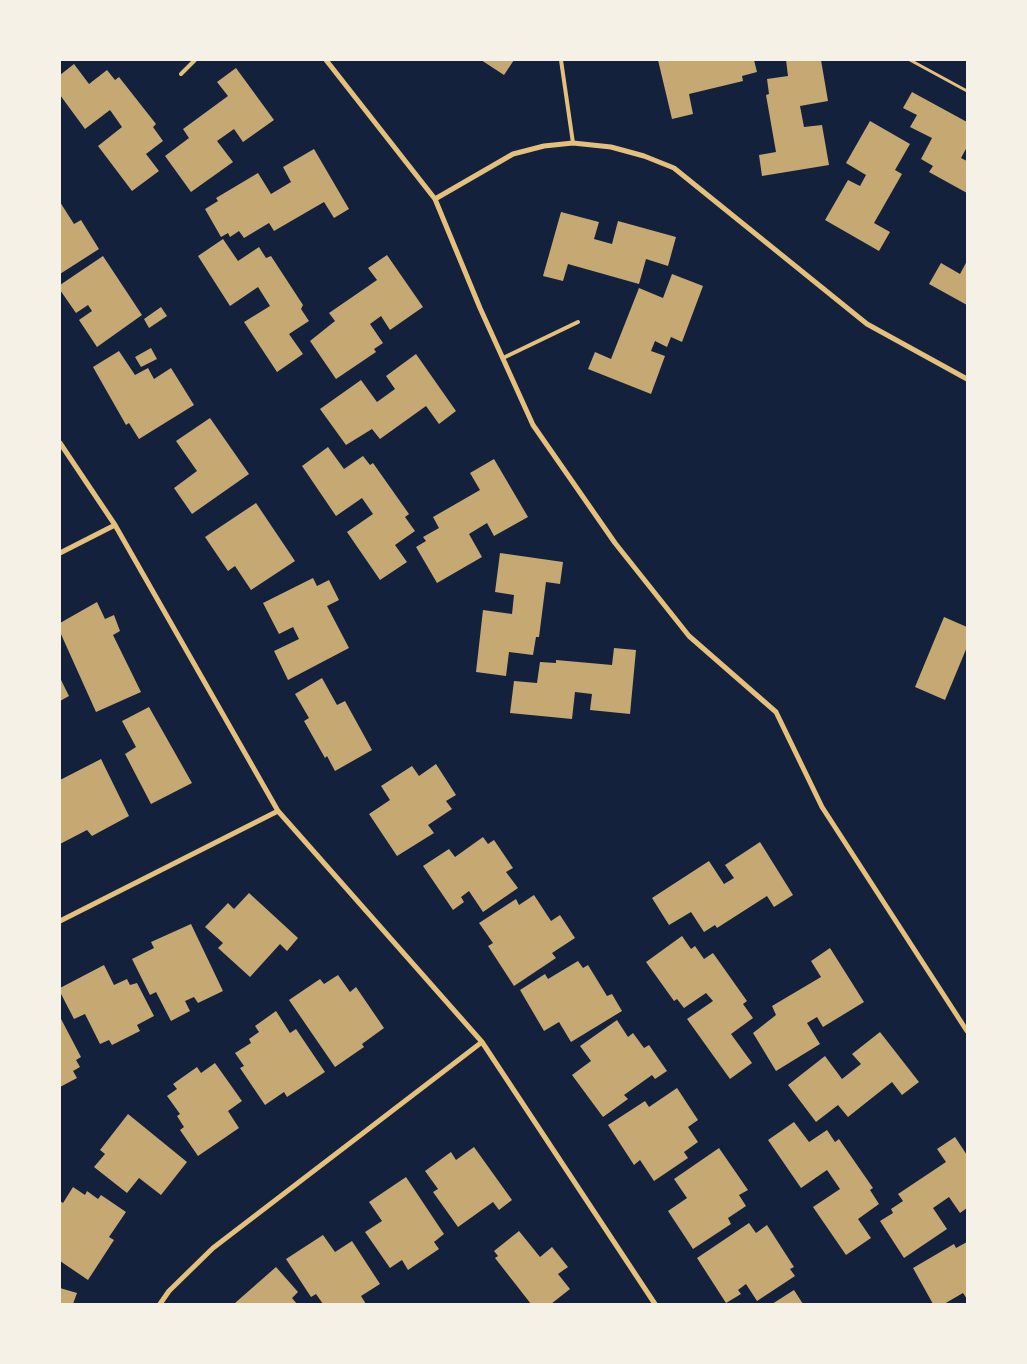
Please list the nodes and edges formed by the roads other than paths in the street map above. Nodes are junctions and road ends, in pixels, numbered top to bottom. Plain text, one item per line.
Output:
1 (195, 60) edge
2 (326, 60) edge
3 (561, 60) edge
4 (181, 74) dead end
5 (573, 143) junction
6 (435, 199) junction
7 (578, 322) dead end
8 (503, 358) junction
9 (967, 379) edge
10 (60, 443) edge
11 (115, 525) junction
12 (60, 553) edge
13 (278, 811) junction
14 (60, 921) edge
15 (967, 1031) edge
16 (482, 1042) junction
17 (160, 1304) edge
18 (655, 1304) edge

1 - 4 lane
2 - 6 street
3 - 5 lane
5 - 6 street
5 - 9 street
6 - 8 street
7 - 8 lane
8 - 15 street
10 - 11 street
11 - 12 street
11 - 13 street
13 - 14 street
13 - 16 street
16 - 17 street
16 - 18 street

